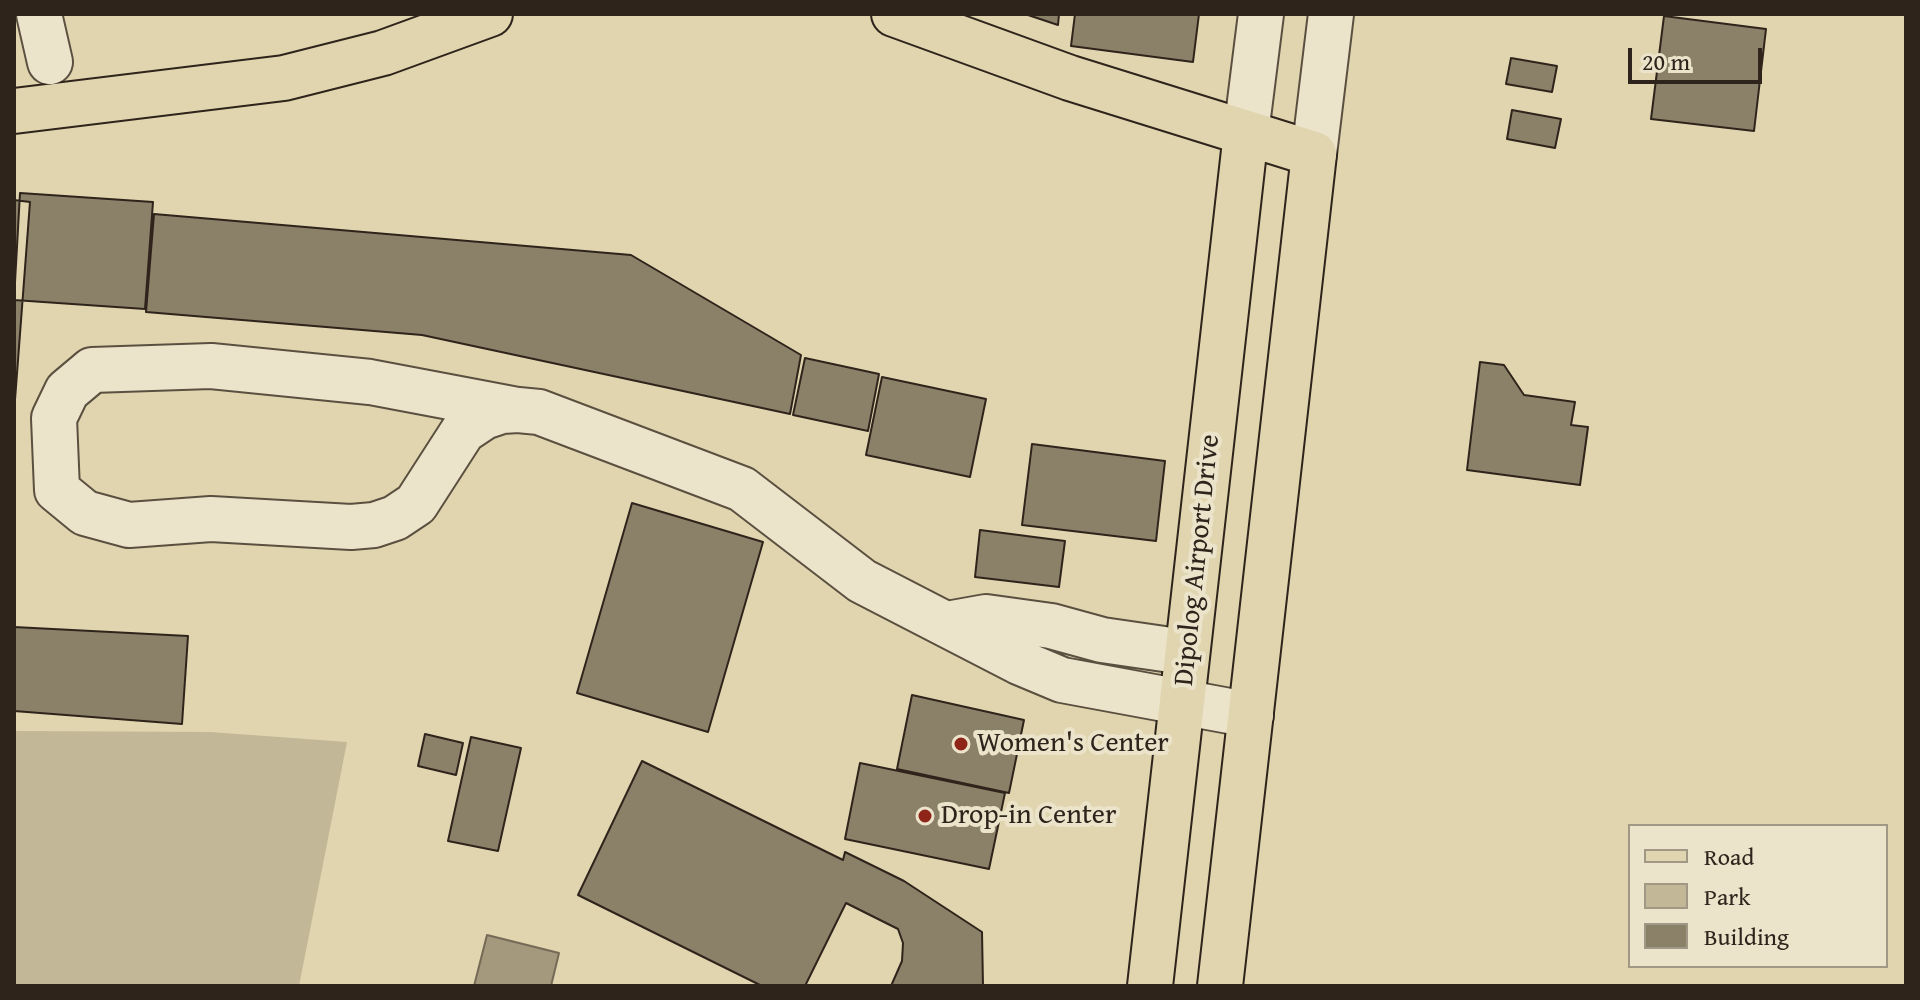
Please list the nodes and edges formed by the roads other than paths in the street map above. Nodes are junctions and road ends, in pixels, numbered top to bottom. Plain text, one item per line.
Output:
1 (39, 14) edge
2 (894, 14) edge
3 (1261, 14) edge
4 (1331, 14) edge
5 (484, 15) edge
6 (50, 62) dead end
7 (14, 111) edge
8 (1246, 133) junction
9 (1314, 154) junction
10 (518, 410) junction
11 (945, 624) junction
12 (1164, 649) dead end
13 (1170, 698) junction
14 (1251, 715) junction
15 (1150, 986) edge
16 (1220, 986) edge

1 - 6 street
2 - 8 main road
3 - 8 street
4 - 9 street
5 - 7 main road
8 - 9 main road
8 - 13 main road, Dipolog Airport Drive
9 - 14 main road
10 - 10 street
10 - 11 street
11 - 12 street
11 - 13 street
13 - 14 street
13 - 15 main road, Dipolog Airport Drive
14 - 16 main road

